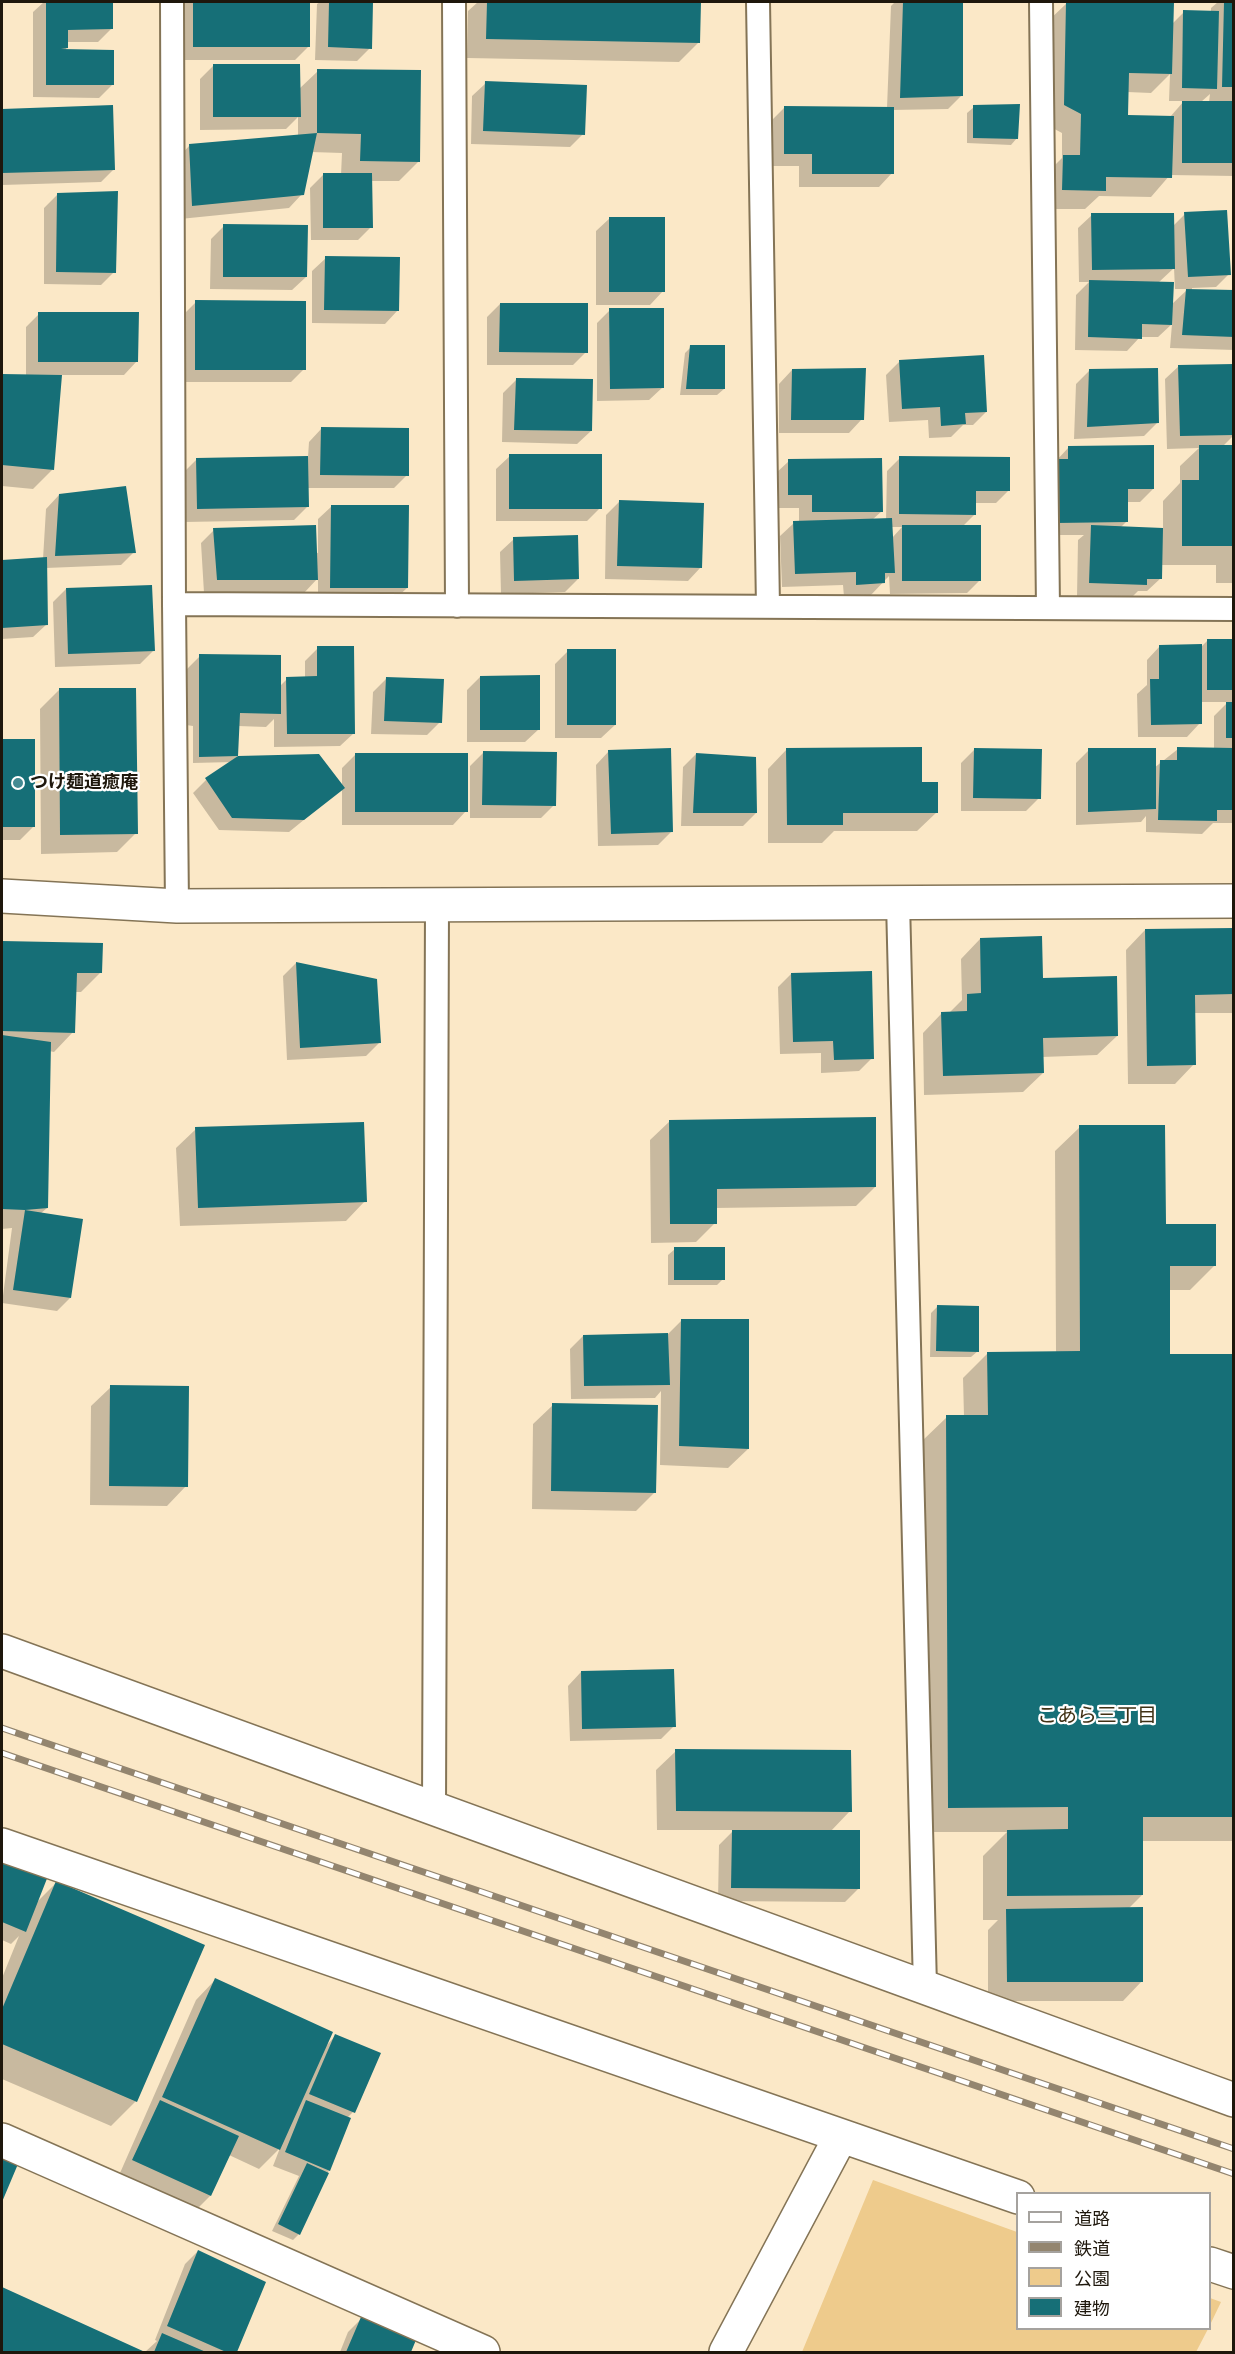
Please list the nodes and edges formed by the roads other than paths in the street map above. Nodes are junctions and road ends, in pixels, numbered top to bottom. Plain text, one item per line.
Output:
1 (172, 2) edge
2 (454, 2) edge
3 (758, 2) edge
4 (1041, 2) edge
5 (174, 604) junction
6 (457, 606) junction
7 (768, 607) junction
8 (1048, 608) junction
9 (1233, 609) edge
10 (2, 896) edge
11 (1233, 901) edge
12 (898, 902) junction
13 (437, 904) junction
14 (177, 906) junction
15 (2, 1651) edge
16 (434, 1809) junction
17 (2, 1845) edge
18 (925, 1988) junction
19 (1233, 2100) edge
20 (841, 2136) junction
21 (2, 2139) edge
22 (1016, 2197) edge
23 (1211, 2265) edge
24 (1233, 2272) edge
25 (483, 2352) edge
26 (726, 2352) edge

1 - 5 lane
2 - 6 lane
3 - 7 lane
4 - 8 lane
5 - 6 lane
5 - 14 lane
6 - 7 lane
7 - 8 lane
8 - 9 lane
10 - 14 street
11 - 12 street
12 - 13 street
12 - 18 lane
13 - 14 street
13 - 16 lane
15 - 16 street
16 - 18 street
17 - 20 street
18 - 19 street
20 - 22 street
20 - 26 street
21 - 25 street
23 - 24 street

